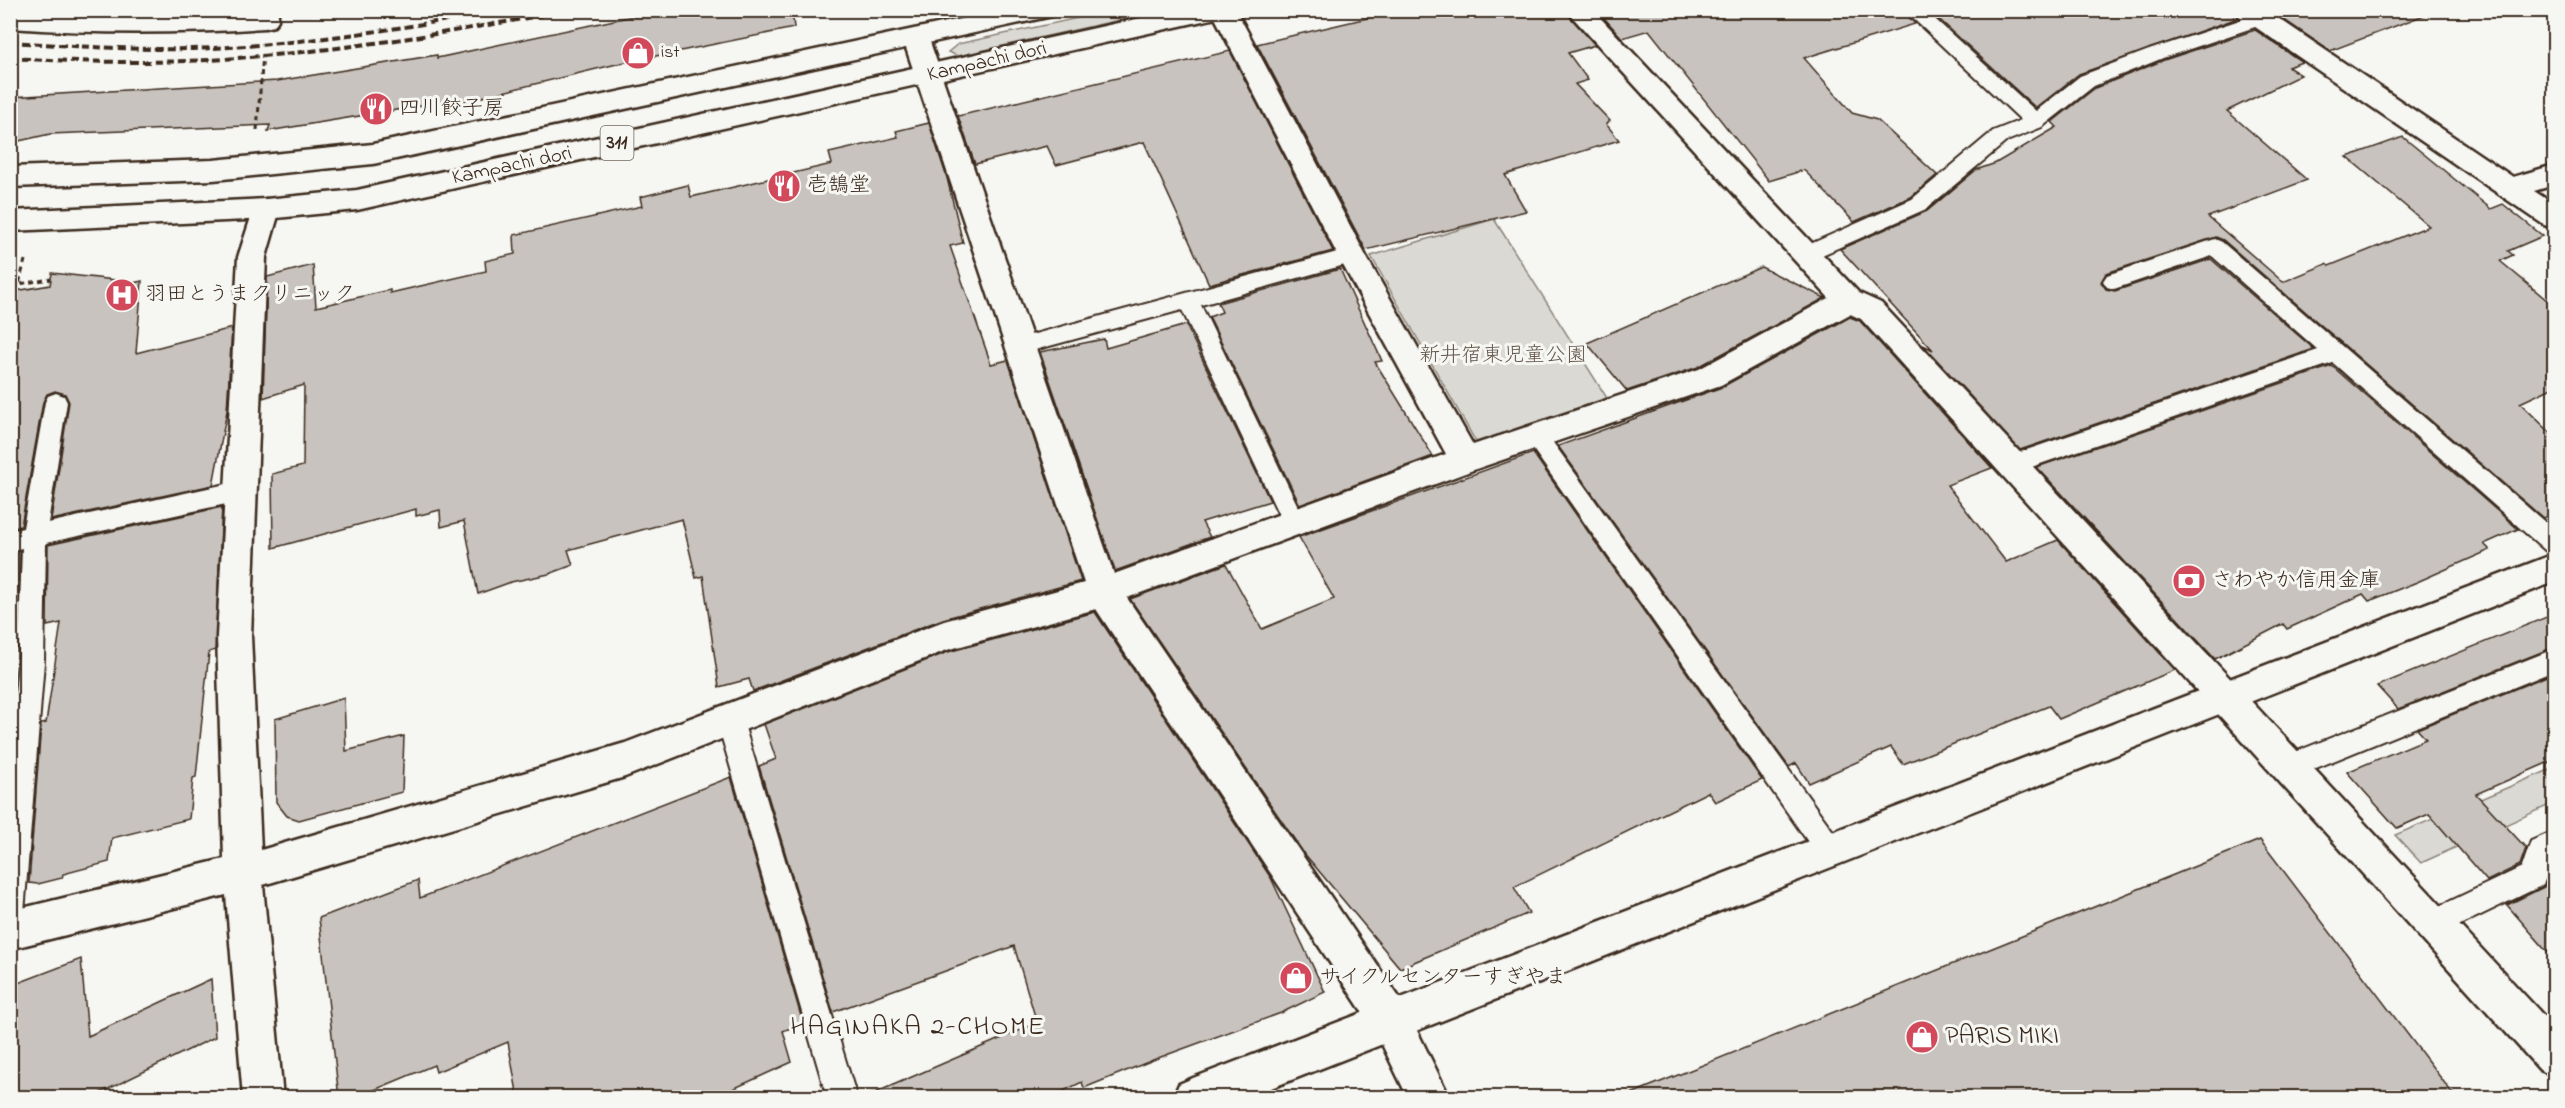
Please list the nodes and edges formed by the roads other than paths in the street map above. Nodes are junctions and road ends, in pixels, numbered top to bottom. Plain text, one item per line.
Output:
1 (1043, 10) edge
2 (1216, 10) edge
3 (1223, 10) edge
4 (1578, 10) edge
5 (1913, 10) edge
6 (265, 15) edge
7 (2255, 15) edge
8 (10, 20) edge
9 (916, 39) junction
10 (929, 75) junction
11 (2035, 123) junction
12 (2554, 175) edge
13 (10, 177) edge
14 (2509, 188) junction
15 (266, 209) junction
16 (2554, 218) edge
17 (10, 222) edge
18 (1806, 254) junction
19 (1352, 256) junction
20 (2114, 281) dead end
21 (1188, 300) junction
22 (1849, 301) junction
23 (1020, 346) junction
24 (2336, 353) junction
25 (56, 402) dead end
26 (1536, 436) junction
27 (1465, 459) junction
28 (2011, 465) junction
29 (240, 490) junction
30 (1294, 523) junction
31 (22, 538) edge
32 (2554, 544) edge
33 (2554, 568) edge
34 (1104, 592) junction
35 (2554, 660) edge
36 (21, 664) edge
37 (2224, 696) junction
38 (730, 722) junction
39 (2289, 768) junction
40 (2554, 844) edge
41 (1830, 850) junction
42 (243, 873) junction
43 (10, 913) edge
44 (2433, 924) junction
45 (10, 930) edge
46 (1391, 1020) junction
47 (2554, 1056) edge
48 (263, 1098) edge
49 (842, 1098) edge
50 (1193, 1098) edge
51 (1430, 1098) edge

1 - 9 street, Kampachi dori / 311
2 - 10 street, Kampachi dori / 311
3 - 19 street
4 - 18 street
5 - 11 lane
6 - 8 street
7 - 11 lane
7 - 14 street
9 - 10 street
9 - 13 street, Kampachi dori / 311
10 - 15 street, Kampachi dori / 311
10 - 23 street
11 - 18 lane
12 - 14 street
14 - 16 street
15 - 17 street, Kampachi dori / 311
15 - 29 street
18 - 22 street
19 - 21 lane
19 - 27 street
20 - 24 lane
21 - 23 lane
21 - 30 lane
22 - 26 street
22 - 28 street
23 - 34 street
24 - 28 lane
24 - 32 lane
25 - 31 lane
26 - 27 street
26 - 41 lane
27 - 30 street
28 - 37 street
29 - 31 lane
29 - 42 street
30 - 34 street
31 - 36 lane
33 - 37 street
34 - 38 street
34 - 46 street
35 - 39 lane
36 - 43 lane
37 - 39 street
37 - 41 street
38 - 42 street
38 - 49 lane
39 - 44 street
40 - 44 lane
41 - 46 street
42 - 45 street
42 - 48 street
44 - 47 street
46 - 50 street
46 - 51 street

